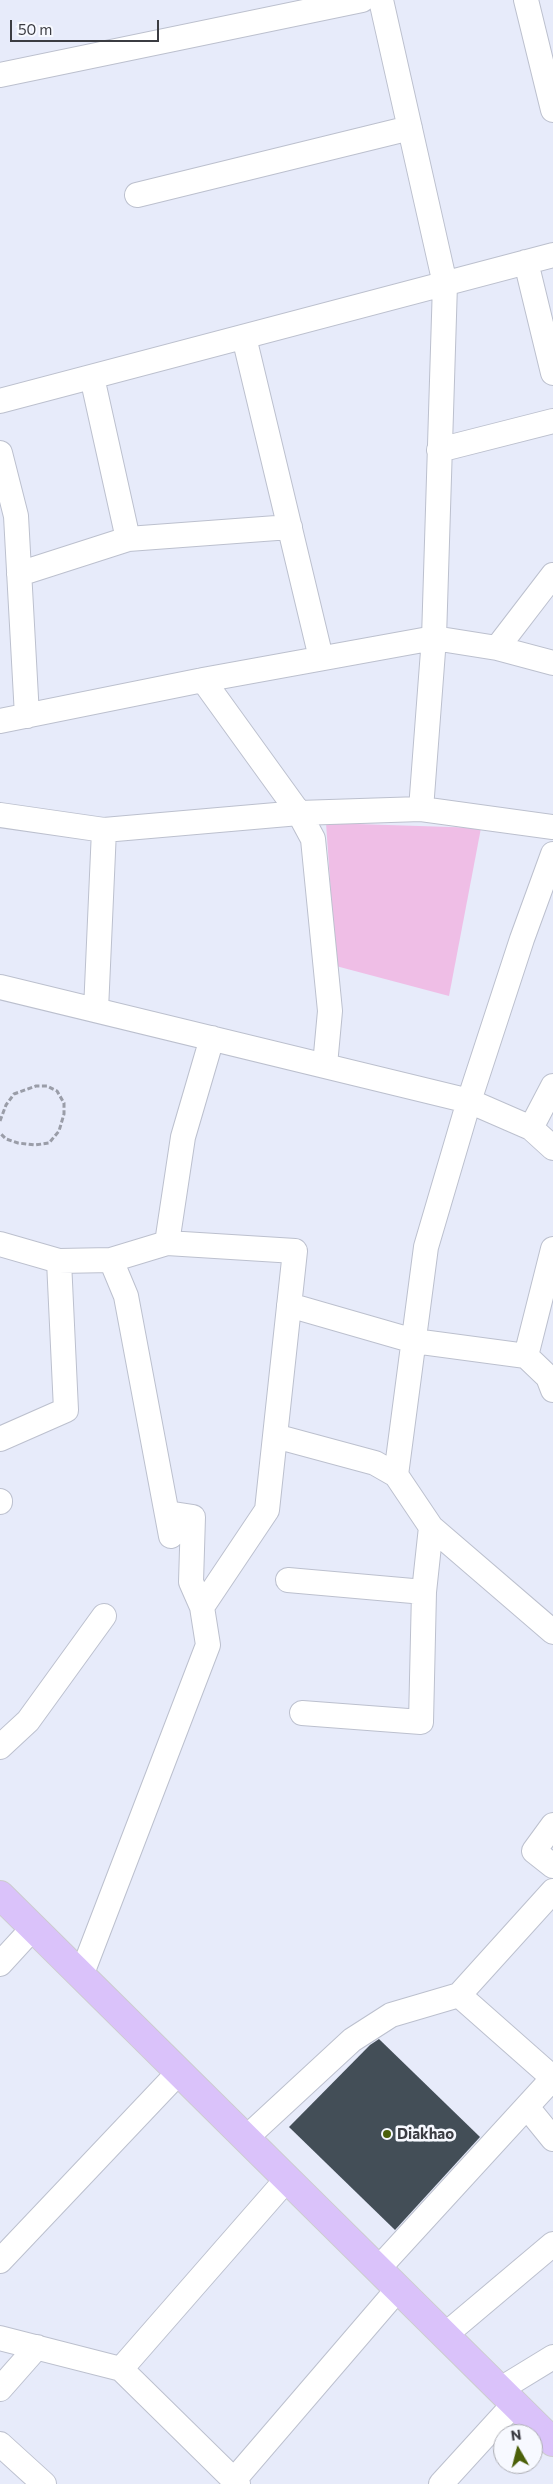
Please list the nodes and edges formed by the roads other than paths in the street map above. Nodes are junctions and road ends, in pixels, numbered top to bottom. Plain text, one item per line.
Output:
1 (362, 0) edge
2 (381, 0) edge
3 (526, 0) edge
4 (0, 75) edge
5 (553, 110) edge
6 (410, 128) junction
7 (137, 196) dead end
8 (553, 255) edge
9 (526, 262) junction
10 (445, 284) junction
11 (244, 337) junction
12 (553, 372) edge
13 (92, 377) junction
14 (0, 401) edge
15 (553, 421) edge
16 (440, 450) junction
17 (0, 452) edge
18 (8, 516) edge
19 (290, 527) junction
20 (128, 539) junction
21 (19, 574) junction
22 (553, 575) edge
23 (434, 638) junction
24 (497, 648) junction
25 (321, 658) junction
26 (553, 663) edge
27 (203, 680) junction
28 (27, 716) junction
29 (0, 721) edge
30 (421, 808) junction
31 (299, 813) junction
32 (0, 815) edge
33 (553, 827) edge
34 (104, 830) junction
35 (553, 854) edge
36 (0, 987) edge
37 (96, 1010) junction
38 (212, 1038) junction
39 (325, 1065) junction
40 (553, 1086) edge
41 (469, 1101) junction
42 (531, 1128) junction
43 (553, 1148) edge
44 (167, 1243) junction
45 (0, 1244) edge
46 (553, 1249) edge
47 (111, 1260) junction
48 (59, 1261) junction
49 (289, 1305) junction
50 (414, 1341) junction
51 (526, 1356) junction
52 (553, 1390) edge
53 (275, 1436) junction
54 (0, 1439) edge
55 (396, 1475) junction
56 (431, 1527) junction
57 (288, 1580) dead end
58 (424, 1592) junction
59 (202, 1607) junction
60 (104, 1616) dead end
61 (553, 1632) edge
62 (302, 1713) dead end
63 (0, 1747) edge
64 (553, 1825) edge
65 (553, 1866) edge
66 (553, 1891) edge
67 (0, 1895) edge
68 (33, 1928) junction
69 (0, 1964) edge
70 (81, 1976) junction
71 (459, 1995) junction
72 (179, 2072) junction
73 (553, 2078) edge
74 (526, 2107) junction
75 (246, 2138) junction
76 (553, 2139) edge
77 (287, 2179) junction
78 (553, 2244) edge
79 (0, 2261) edge
80 (378, 2269) junction
81 (398, 2289) junction
82 (445, 2335) junction
83 (0, 2338) edge
84 (37, 2347) junction
85 (553, 2356) edge
86 (120, 2369) junction
87 (0, 2390) edge
88 (507, 2397) junction
89 (553, 2442) edge
90 (0, 2444) edge
91 (236, 2482) edge
92 (44, 2484) edge
93 (442, 2484) edge

1 - 4 street
2 - 6 street
3 - 5 street
6 - 7 street
6 - 10 street
8 - 9 street
9 - 10 street
9 - 12 street
10 - 11 street
10 - 16 street
11 - 13 street
11 - 19 street
13 - 14 street
13 - 20 street
15 - 16 street
16 - 23 street
17 - 18 street
18 - 21 street
19 - 20 street
19 - 25 street
20 - 21 street
21 - 28 street
22 - 24 street
23 - 24 street
23 - 25 street
23 - 30 street
24 - 26 street
25 - 27 street
27 - 28 street
27 - 31 street
28 - 29 street
30 - 31 street
30 - 33 street
31 - 34 street
31 - 39 street
32 - 34 street
34 - 37 street
35 - 41 street
36 - 37 street
37 - 38 street
38 - 39 street
38 - 44 street
39 - 41 street
40 - 42 street
41 - 42 street
41 - 50 street
42 - 43 street
44 - 47 street
44 - 49 street
45 - 48 street
46 - 51 street
47 - 48 street
47 - 59 street
48 - 54 street
49 - 50 street
49 - 53 street
50 - 51 street
50 - 55 street
51 - 52 street
53 - 55 street
53 - 59 street
55 - 56 street
56 - 58 street
56 - 61 street
57 - 58 street
58 - 62 street
59 - 70 street
60 - 63 street
64 - 65 street
66 - 71 street
67 - 68 main road
68 - 69 street
68 - 70 main road
70 - 72 main road
71 - 73 street
71 - 75 street
72 - 75 main road
72 - 79 street
73 - 74 street
74 - 76 street
74 - 80 street
75 - 77 main road
77 - 80 main road
77 - 86 street
78 - 82 street
80 - 81 main road
81 - 82 main road
81 - 91 street
82 - 88 main road
83 - 84 street
84 - 86 street
84 - 87 street
85 - 88 street
86 - 91 street
88 - 89 main road
88 - 93 street
90 - 92 street

